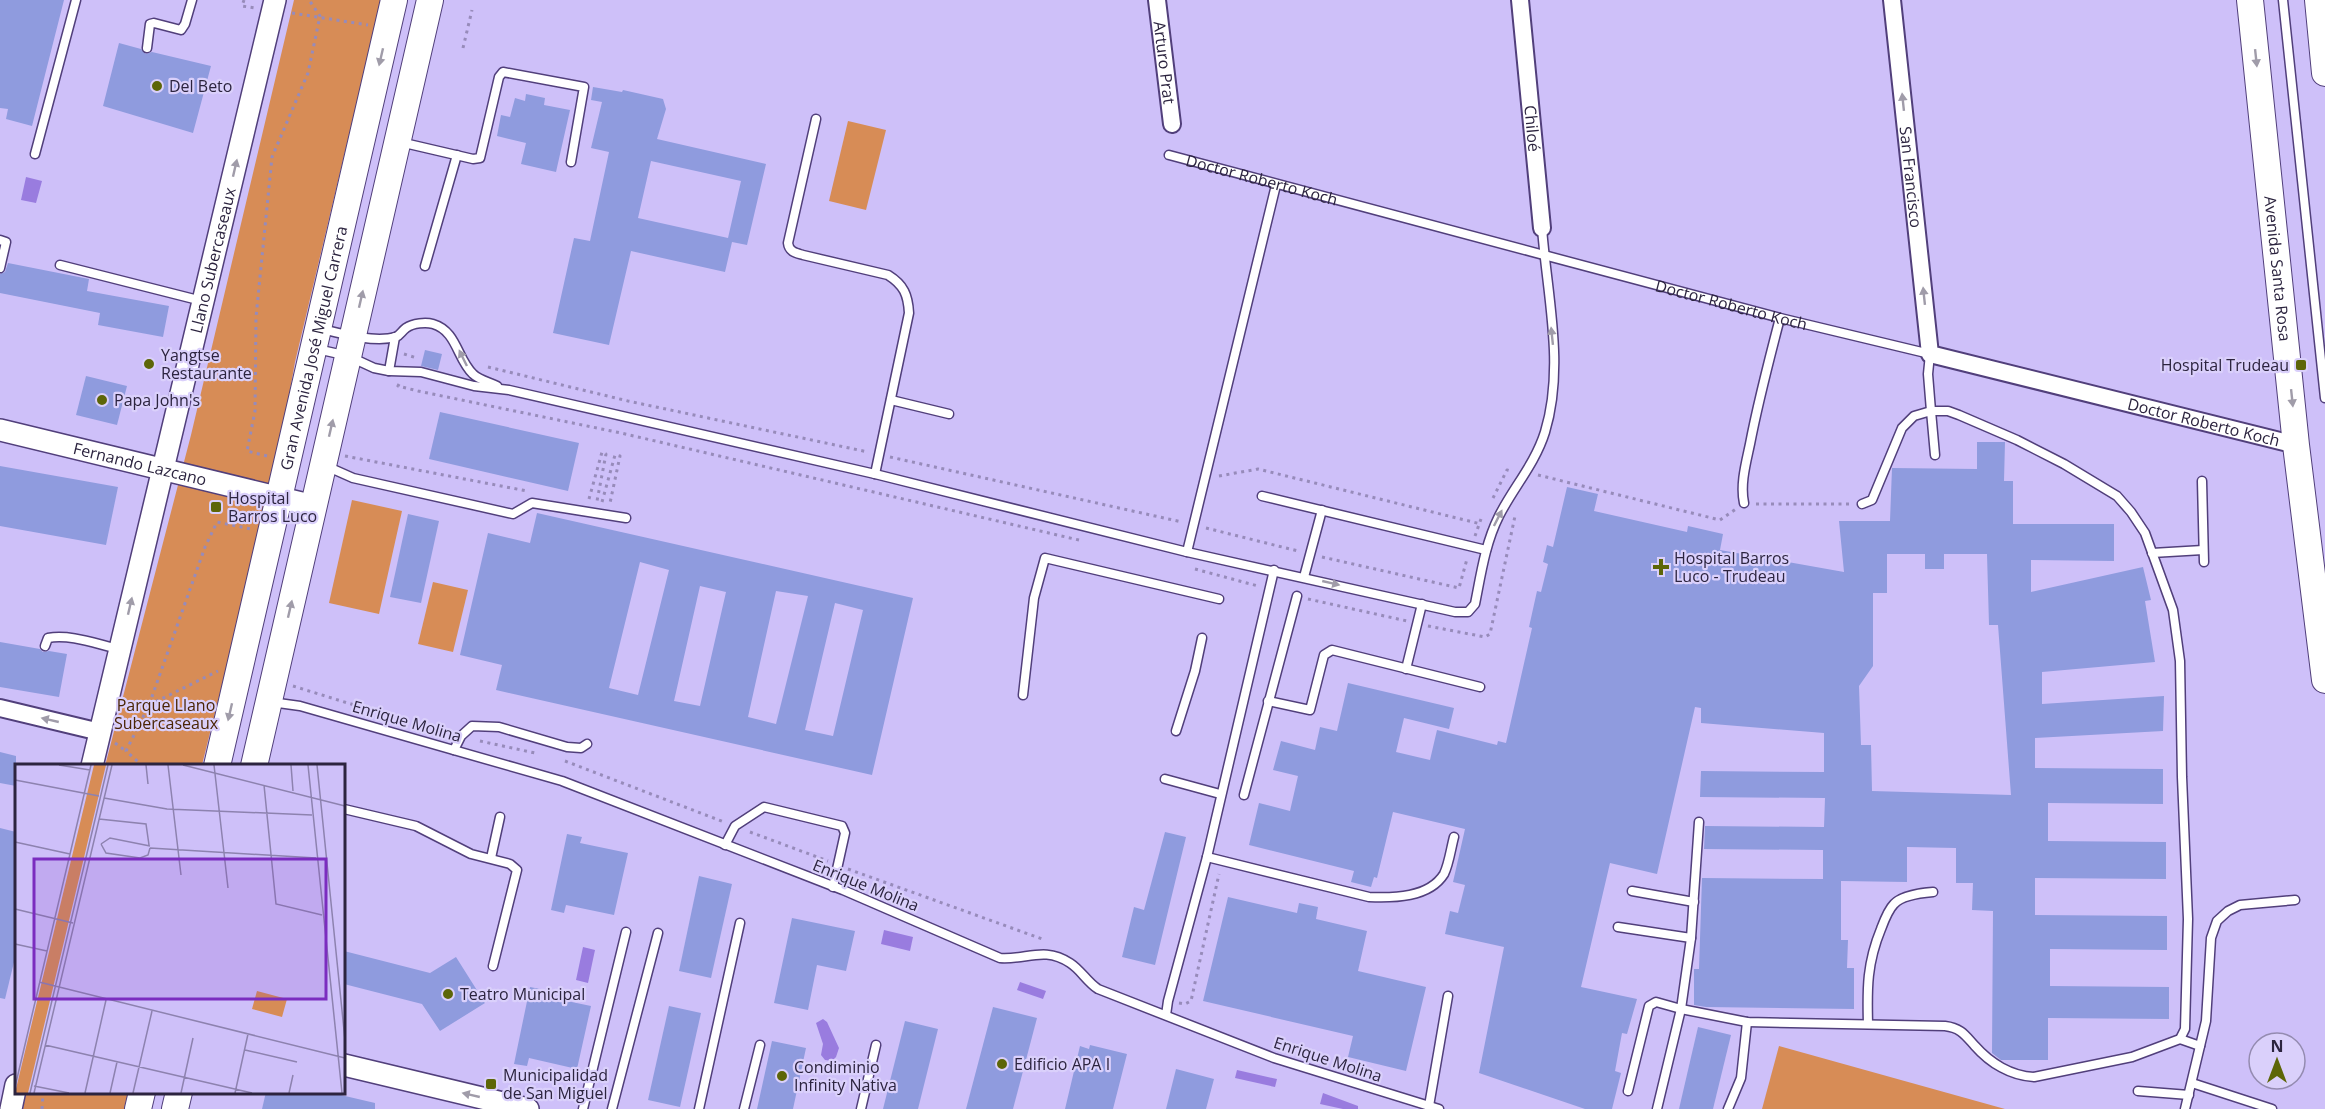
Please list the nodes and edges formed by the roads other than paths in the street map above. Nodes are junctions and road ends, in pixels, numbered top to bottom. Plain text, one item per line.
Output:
1 (76, 0) edge
2 (192, 0) edge
3 (394, 0) edge
4 (430, 0) edge
5 (1157, 0) edge
6 (1520, 0) edge
7 (1892, 0) edge
8 (2250, 0) edge
9 (2283, 0) edge
10 (2318, 0) edge
11 (273, 5) edge
12 (147, 48) dead end
13 (2325, 73) edge
14 (816, 119) dead end
15 (1172, 124) dead end
16 (397, 141) junction
17 (35, 154) dead end
18 (457, 155) junction
19 (1169, 155) dead end
20 (571, 162) dead end
21 (1276, 185) junction
22 (1542, 228) joint
23 (0, 240) edge
24 (1544, 256) junction
25 (60, 265) dead end
26 (425, 266) dead end
27 (0, 268) edge
28 (203, 301) junction
29 (1780, 318) junction
30 (397, 336) junction
31 (316, 338) junction
32 (350, 346) junction
33 (1930, 354) junction
34 (389, 371) junction
35 (509, 390) junction
36 (2325, 398) edge
37 (891, 400) junction
38 (1931, 411) junction
39 (949, 414) dead end
40 (0, 430) edge
41 (2296, 445) junction
42 (1935, 455) dead end
43 (325, 458) junction
44 (163, 470) junction
45 (875, 474) junction
46 (2202, 481) dead end
47 (1262, 496) dead end
48 (279, 498) junction
49 (1744, 503) road end
50 (1862, 504) road end
51 (314, 506) junction
52 (1322, 510) junction
53 (624, 518) road end
54 (1486, 550) junction
55 (2204, 550) junction
56 (1188, 552) junction
57 (2152, 553) junction
58 (2204, 562) dead end
59 (1274, 570) junction
60 (1304, 577) junction
61 (1297, 596) road end
62 (1219, 599) dead end
63 (1422, 604) junction
64 (1202, 638) dead end
65 (45, 646) dead end
66 (120, 649) junction
67 (242, 659) junction
68 (1406, 669) junction
69 (2325, 680) edge
70 (274, 683) junction
71 (1480, 687) dead end
72 (1023, 695) dead end
73 (1268, 701) junction
74 (0, 708) edge
75 (1176, 731) dead end
76 (100, 732) junction
77 (587, 744) dead end
78 (454, 750) junction
79 (92, 764) edge
80 (217, 764) edge
81 (255, 764) edge
82 (1165, 779) dead end
83 (1220, 794) junction
84 (1244, 795) dead end
85 (345, 809) edge
86 (500, 817) dead end
87 (1699, 822) dead end
88 (1454, 837) dead end
89 (725, 844) junction
90 (1207, 857) junction
91 (491, 858) junction
92 (833, 887) junction
93 (1632, 891) dead end
94 (1933, 892) dead end
95 (2295, 900) dead end
96 (1694, 902) junction
97 (740, 923) dead end
98 (1618, 927) dead end
99 (626, 932) dead end
100 (658, 933) dead end
101 (1691, 938) junction
102 (494, 966) dead end
103 (1448, 996) dead end
104 (1681, 1009) junction
105 (1166, 1015) junction
106 (1747, 1022) junction
107 (1868, 1024) junction
108 (2180, 1039) junction
109 (760, 1045) dead end
110 (876, 1045) dead end
111 (2200, 1046) junction
112 (345, 1065) edge
113 (2192, 1083) junction
114 (15, 1088) edge
115 (1628, 1091) dead end
116 (2138, 1091) dead end
117 (142, 1094) edge
118 (179, 1094) edge
119 (2189, 1095) junction
120 (8, 1106) edge
121 (1429, 1106) junction
122 (138, 1109) edge
123 (175, 1109) edge
124 (528, 1109) edge
125 (584, 1109) edge
126 (612, 1109) edge
127 (699, 1109) edge
128 (744, 1109) edge
129 (861, 1109) edge
130 (1439, 1109) edge
131 (1656, 1109) edge
132 (1728, 1109) edge
133 (2185, 1109) edge
134 (2271, 1109) edge

1 - 17 lane
2 - 12 lane
3 -> 31 main road, Gran Avenida José Miguel Carrera
4 - 16 main road
5 - 15 street, Arturo Prat
6 - 22 street, Chiloé
33 -> 7 street, San Francisco
8 -> 41 main road, Avenida Santa Rosa
9 - 36 lane
10 - 13 main road
28 -> 11 street, Llano Subercaseaux
14 - 37 lane
16 - 18 lane
32 -> 16 main road
18 - 20 lane
18 - 26 lane
19 - 21 lane, Doctor Roberto Koch
21 - 24 lane, Doctor Roberto Koch
21 - 56 lane
22 - 24 lane, Chiloé
23 - 27 lane
24 - 29 lane, Doctor Roberto Koch
54 -> 24 lane, Chiloé
25 - 28 lane
28 - 44 street, Llano Subercaseaux
29 - 33 lane, Doctor Roberto Koch
29 - 49 lane
30 - 32 lane
30 - 34 lane
35 -> 30 lane
31 - 32 lane
31 - 32 lane
31 - 48 main road, Gran Avenida José Miguel Carrera
32 - 34 lane
43 -> 32 main road
33 - 38 lane
33 - 41 street, Doctor Roberto Koch
34 - 35 lane
35 - 45 lane
37 - 39 lane
37 - 45 lane
38 - 42 lane
38 - 50 lane
38 - 57 lane
40 - 44 street, Fernando Lazcano
41 - 69 main road, Avenida Santa Rosa
43 - 51 main road
43 - 53 lane
44 - 48 street, Fernando Lazcano
66 -> 44 street, Llano Subercaseaux
45 - 56 lane
46 - 55 lane
47 - 52 lane
48 - 51 street, Fernando Lazcano
48 - 67 main road, Gran Avenida José Miguel Carrera
70 -> 51 main road
52 - 54 lane
52 - 60 lane
54 - 63 lane, Chiloé
55 - 57 lane
55 - 58 lane
56 - 59 lane
57 - 108 lane
59 - 60 lane
59 - 83 lane
60 -> 63 lane
61 - 73 lane
62 - 72 lane
63 - 68 lane
64 - 75 lane
65 - 66 lane
66 - 76 street, Llano Subercaseaux
67 - 70 main road
67 -> 80 main road, Gran Avenida José Miguel Carrera
68 - 71 lane
68 - 73 lane
70 - 78 lane, Enrique Molina
70 - 81 main road
73 - 84 lane
76 -> 74 street
76 - 79 street, Llano Subercaseaux
77 - 78 lane
78 - 89 lane, Enrique Molina
82 - 83 lane
83 - 90 lane
85 - 91 lane
86 - 91 lane
87 - 96 lane
88 - 90 lane
89 - 92 lane, Enrique Molina
89 - 92 lane
90 - 105 lane
91 - 102 lane
92 - 105 lane, Enrique Molina
93 - 96 lane
94 - 107 lane
95 - 111 lane
96 - 101 lane
97 - 127 lane
98 - 101 lane
99 - 125 lane
100 - 126 lane
101 - 104 lane
103 - 121 lane
104 - 106 lane
104 - 115 lane
104 - 131 lane
105 - 121 lane, Enrique Molina
106 - 107 lane
106 - 132 lane
107 - 108 lane
108 - 111 lane
109 - 128 lane
110 - 129 lane
111 - 113 lane
124 -> 112 street
113 - 119 lane
113 - 134 lane
114 - 120 street
116 - 119 lane
117 - 122 main road
118 - 123 main road
119 - 133 lane
121 - 130 lane, Enrique Molina

